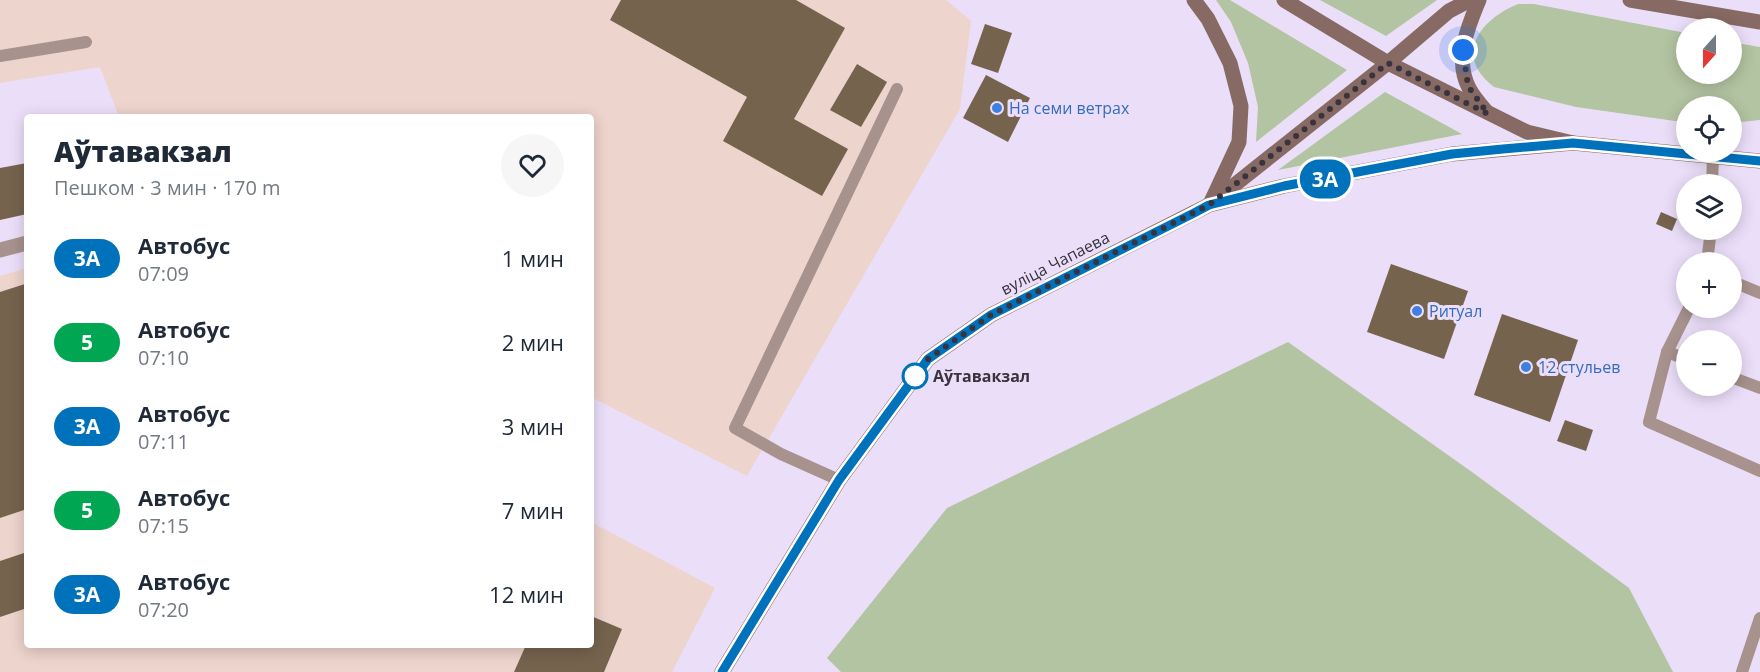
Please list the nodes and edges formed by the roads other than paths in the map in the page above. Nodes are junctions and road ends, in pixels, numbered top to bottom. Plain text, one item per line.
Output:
1 (1194, 0) edge
2 (1284, 0) edge
3 (1470, 0) edge
4 (1479, 0) edge
5 (1630, 0) edge
6 (1760, 22) edge
7 (86, 42) dead end
8 (0, 56) edge
9 (1388, 63) junction
10 (897, 88) dead end
11 (1488, 114) junction
12 (1573, 143) junction
13 (1676, 153) edge
14 (1742, 159) edge
15 (1760, 161) edge
16 (1209, 205) junction
17 (24, 244) edge
18 (0, 250) edge
19 (1742, 286) edge
20 (1760, 293) edge
21 (1684, 318) edge
22 (1667, 352) junction
23 (1676, 356) edge
24 (1742, 381) edge
25 (1760, 388) edge
26 (1760, 471) edge
27 (839, 480) junction
28 (1760, 618) edge
29 (722, 672) edge
30 (1742, 672) edge

1 - 16 main road
2 - 9 main road
3 - 9 main road
4 - 11 main road
5 - 6 main road
7 - 8 lane
9 - 11 main road
9 - 16 main road
10 - 27 lane
11 - 12 main road
12 - 13 main road
12 - 16 main road, вуліца Чапаева
14 - 15 main road
16 - 27 main road, вуліца Чапаева
17 - 18 street
19 - 20 lane
21 - 22 lane
22 - 23 lane
22 - 26 lane
24 - 25 lane
27 - 29 main road, вуліца Чапаева
28 - 30 lane

